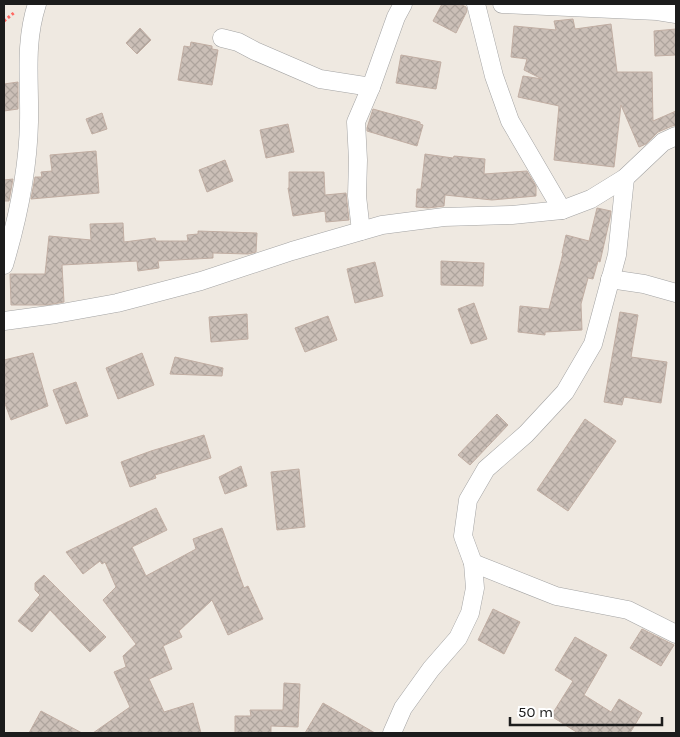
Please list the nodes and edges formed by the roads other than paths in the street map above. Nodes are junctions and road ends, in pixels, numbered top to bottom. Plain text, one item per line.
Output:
1 (37, 4) edge
2 (403, 4) edge
3 (476, 4) edge
4 (502, 4) edge
5 (676, 14) edge
6 (222, 38) dead end
7 (371, 88) junction
8 (676, 136) edge
9 (625, 178) junction
10 (562, 210) junction
11 (361, 231) junction
12 (4, 265) edge
13 (610, 279) junction
14 (676, 293) edge
15 (4, 321) edge
16 (473, 563) junction
17 (676, 634) edge
18 (392, 733) edge

1 - 12 street
2 - 7 street
3 - 10 street
4 - 5 street
6 - 7 street
7 - 11 street
8 - 9 street
9 - 10 street
9 - 13 street
10 - 11 street
11 - 15 street
13 - 14 street
13 - 16 street
16 - 17 street
16 - 18 street

